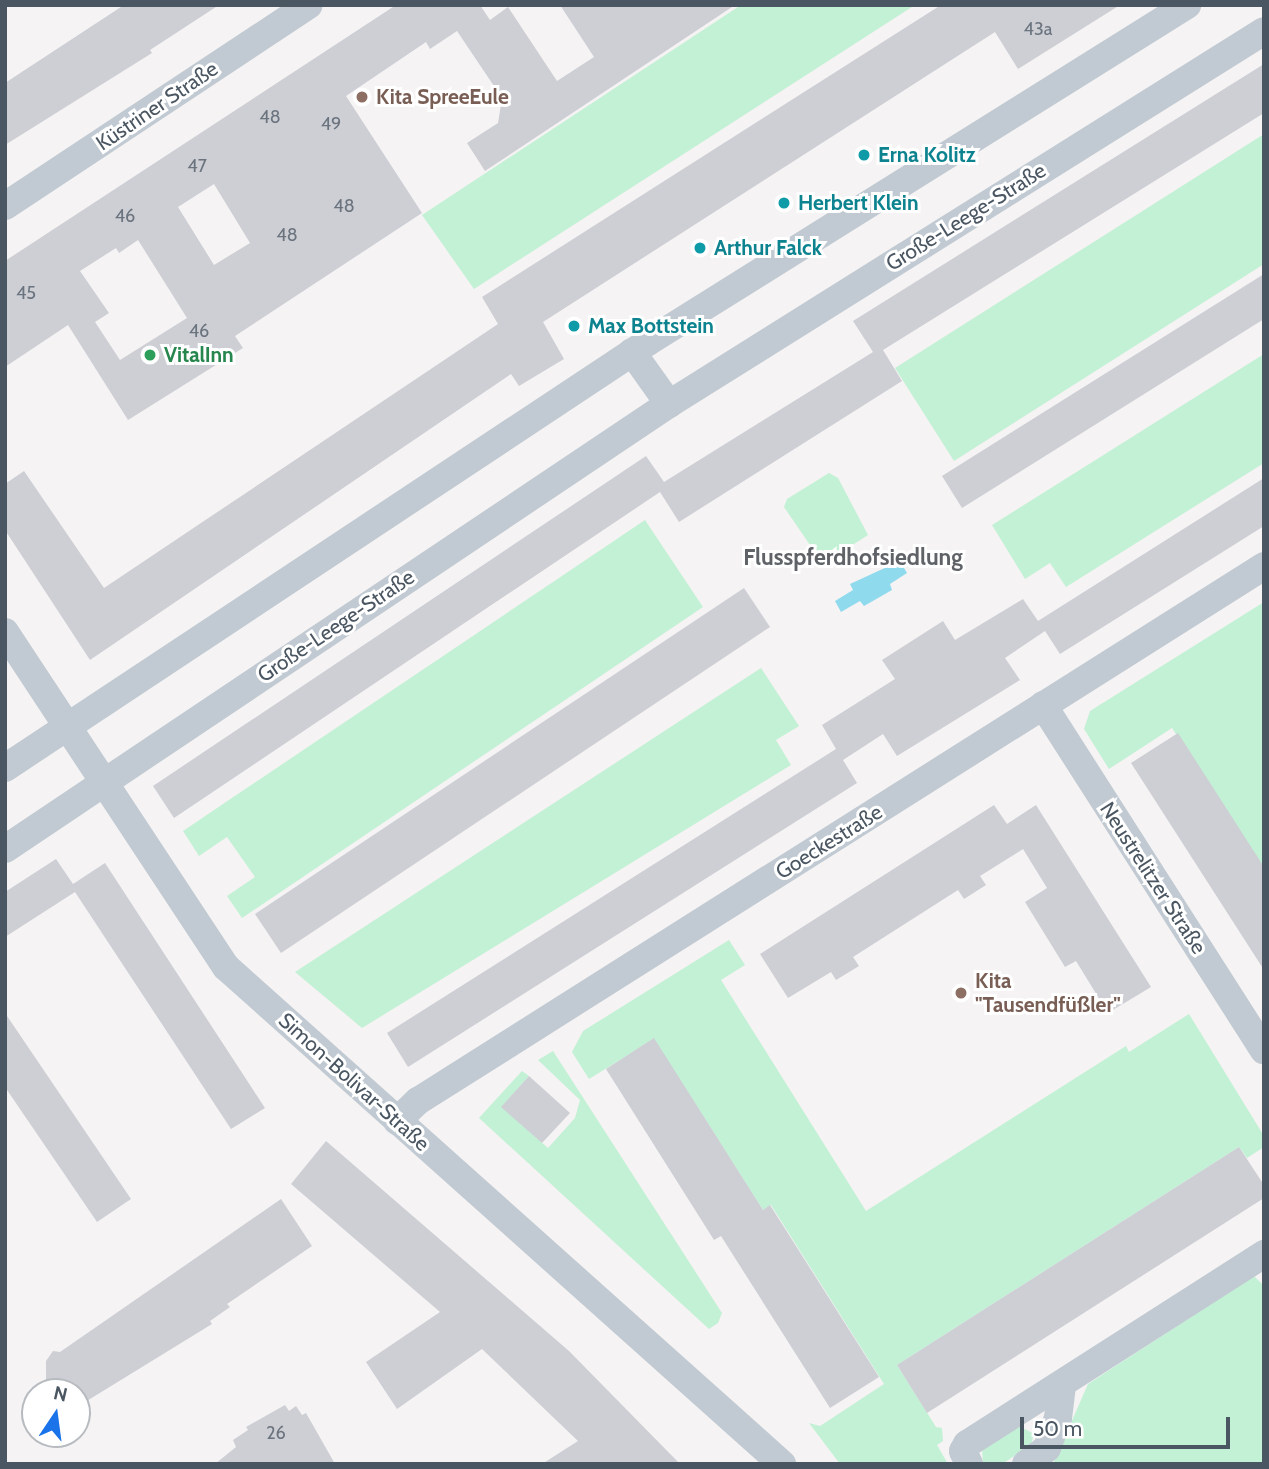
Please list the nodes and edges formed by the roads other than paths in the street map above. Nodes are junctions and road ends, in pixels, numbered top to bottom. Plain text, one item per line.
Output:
1 (309, 5) edge
2 (1187, 5) edge
3 (1264, 31) edge
4 (5, 206) edge
5 (632, 352) junction
6 (669, 404) junction
7 (1264, 566) edge
8 (5, 632) edge
9 (1043, 705) junction
10 (66, 726) junction
11 (5, 768) edge
12 (103, 783) junction
13 (5, 849) edge
14 (1264, 1051) edge
15 (397, 1121) junction
16 (1264, 1254) edge
17 (1062, 1384) junction
18 (782, 1464) edge
19 (969, 1464) edge
20 (1026, 1464) edge

1 - 4 street, Küstriner Straße
2 - 5 street
3 - 6 street, Große-Leege-Straße
5 - 6 street
5 - 10 street
6 - 12 street, Große-Leege-Straße
7 - 9 street, Goeckestraße
8 - 10 street, Simon-Bolivar-Straße
9 - 14 street, Neustrelitzer Straße
9 - 15 street, Goeckestraße
10 - 11 street
10 - 12 street, Simon-Bolivar-Straße
12 - 13 street, Große-Leege-Straße
12 - 15 street, Simon-Bolivar-Straße
15 - 18 street, Simon-Bolivar-Straße
16 - 17 street
17 - 19 street
17 - 20 street

